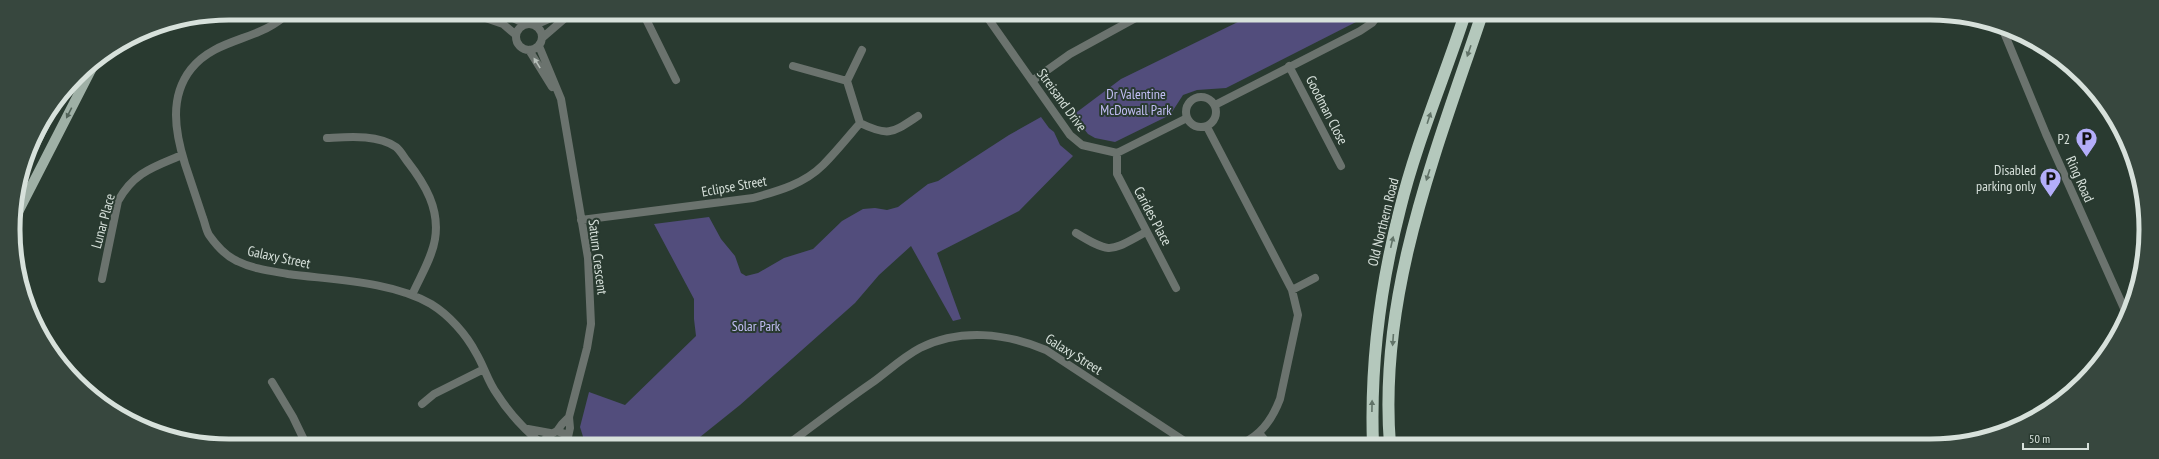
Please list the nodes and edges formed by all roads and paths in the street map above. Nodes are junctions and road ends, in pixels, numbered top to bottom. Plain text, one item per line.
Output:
1 (279, 20) edge
2 (491, 20) edge
3 (517, 20) edge
4 (546, 20) edge
5 (563, 20) edge
6 (646, 20) edge
7 (989, 20) edge
8 (1132, 20) edge
9 (1374, 20) edge
10 (1463, 20) edge
11 (1480, 20) edge
12 (525, 24) junction
13 (535, 25) junction
14 (2005, 34) edge
15 (516, 35) junction
16 (542, 38) junction
17 (539, 46) junction
18 (529, 50) junction
19 (862, 50) dead end
20 (793, 66) dead end
21 (1289, 66) junction
22 (87, 75) edge
23 (676, 80) dead end
24 (1032, 80) junction
25 (847, 81) junction
26 (561, 99) junction
27 (1215, 105) junction
28 (918, 116) dead end
29 (1187, 118) junction
30 (860, 122) junction
31 (1207, 126) junction
32 (327, 138) dead end
33 (1117, 154) junction
34 (182, 155) junction
35 (1341, 166) dead end
36 (22, 205) edge
37 (581, 220) junction
38 (1146, 232) junction
39 (1076, 234) dead end
40 (1315, 278) dead end
41 (102, 279) dead end
42 (1176, 288) dead end
43 (1292, 290) junction
44 (412, 295) junction
45 (2124, 308) edge
46 (484, 369) junction
47 (272, 382) dead end
48 (422, 404) dead end
49 (569, 417) junction
50 (528, 429) junction
51 (553, 432) junction
52 (1259, 433) junction
53 (303, 439) edge
54 (538, 439) edge
55 (544, 439) edge
56 (565, 439) edge
57 (570, 439) edge
58 (795, 439) edge
59 (1181, 439) edge
60 (1252, 439) edge
61 (1264, 439) edge
62 (1373, 439) edge
63 (1390, 439) edge

1 - 34 street, Galaxy Street
2 - 15 street
3 - 12 street
4 - 13 street
5 - 16 street
6 - 23 street
7 - 24 street, Streisand Drive
8 - 24 street
9 - 21 street
62 -> 10 highway, Old Northern Road
11 -> 63 highway
12 - 13 street
12 - 15 street
13 - 16 street
14 - 45 street, Ring Road
15 - 18 street
16 - 17 street
17 - 18 street
17 - 26 street, Saturn Crescent
26 -> 18 street, Saturn Crescent
19 - 25 street
20 - 25 street
21 - 27 street
21 - 35 street, Goodman Close
22 -> 36 main road
24 - 33 street, Streisand Drive
25 - 30 street
26 - 37 street, Saturn Crescent
27 - 29 street
27 - 31 street
28 - 30 street
29 - 31 street
29 - 33 street
30 - 37 street, Eclipse Street
31 - 43 street
32 - 44 street
33 - 38 street, Carides Place
34 - 41 street, Lunar Place
34 - 44 street, Galaxy Street
37 - 49 street, Saturn Crescent
38 - 39 street
38 - 42 street, Carides Place
40 - 43 street
43 - 52 street
44 - 46 street, Galaxy Street
46 - 48 street
46 - 50 street, Galaxy Street
47 - 53 street
49 - 51 street, Saturn Crescent
49 - 57 street, Saturn Crescent
50 - 51 street, Galaxy Street
50 - 54 street, Galaxy Street
51 - 55 street, Saturn Crescent
51 - 56 street, Galaxy Street
52 - 60 street
52 - 61 street
58 - 59 street, Galaxy Street

